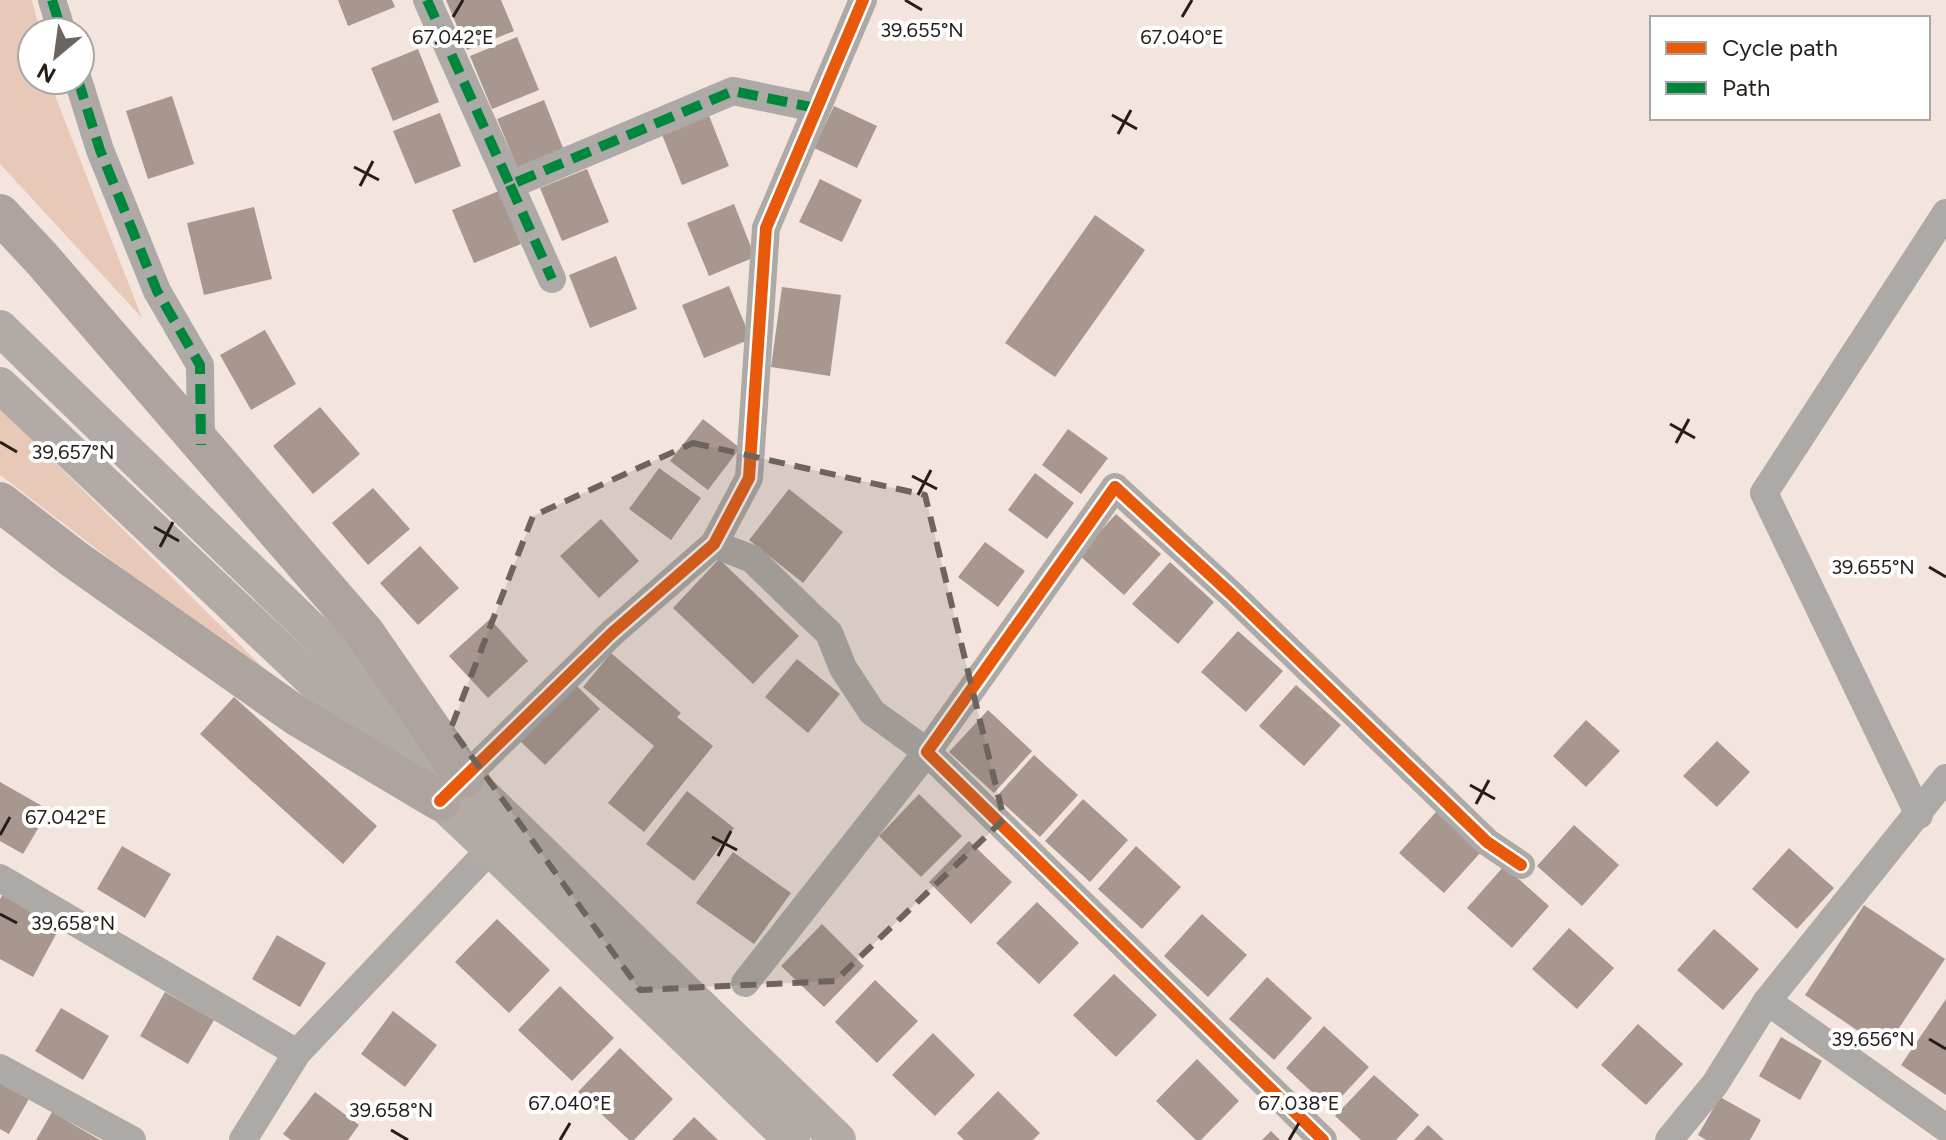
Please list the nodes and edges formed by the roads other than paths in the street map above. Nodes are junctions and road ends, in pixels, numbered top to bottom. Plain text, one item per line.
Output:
1 (427, 0) edge
2 (863, 0) edge
3 (83, 96) edge
4 (816, 108) junction
5 (510, 185) junction
6 (1946, 213) edge
7 (0, 214) edge
8 (552, 279) dead end
9 (0, 328) edge
10 (0, 385) edge
11 (201, 445) junction
12 (0, 502) edge
13 (714, 544) junction
14 (927, 752) junction
15 (1946, 778) edge
16 (452, 789) junction
17 (1919, 815) junction
18 (503, 837) junction
19 (1521, 865) dead end
20 (0, 878) edge
21 (745, 983) dead end
22 (1767, 1001) junction
23 (297, 1053) junction
24 (0, 1068) edge
25 (1946, 1128) edge
26 (132, 1140) edge
27 (243, 1140) edge
28 (792, 1140) edge
29 (838, 1140) edge
30 (1323, 1140) edge
31 (1669, 1140) edge

1 - 5 street
2 - 4 street
3 - 11 street
4 - 5 street
4 - 13 street
5 - 8 street
6 - 17 street
7 - 11 highway
9 - 16 main road
10 - 16 main road
11 - 16 highway
12 - 16 highway
13 - 14 street
13 - 16 street
14 - 19 street
14 - 21 street
14 - 30 street
15 - 17 street
16 - 18 main road
17 - 22 street
18 - 23 street
18 - 28 main road
18 - 29 main road
20 - 23 street
22 - 25 street
22 - 31 street
23 - 27 street
24 - 26 street

